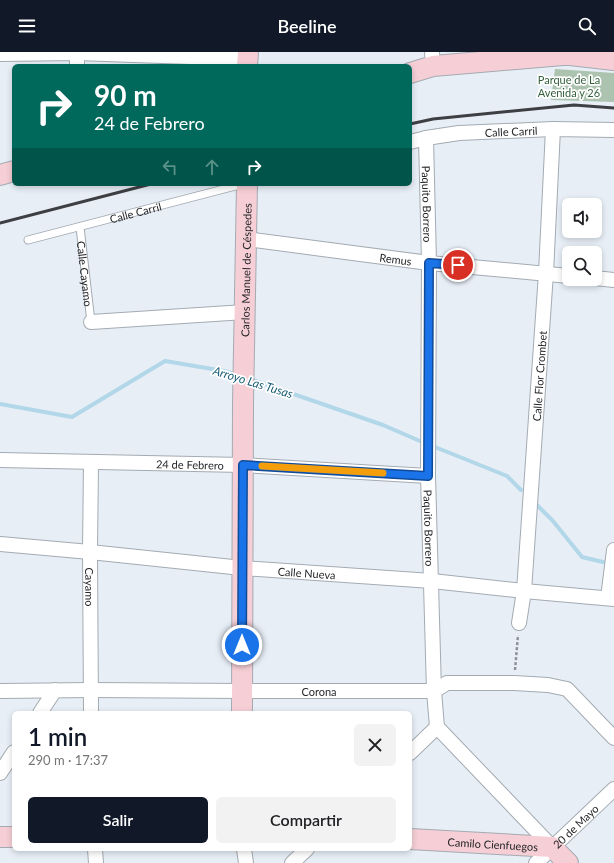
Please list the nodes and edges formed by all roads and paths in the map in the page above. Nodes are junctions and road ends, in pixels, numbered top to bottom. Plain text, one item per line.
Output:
1 (0, 54) edge
2 (563, 54) edge
3 (77, 57) edge
4 (247, 59) edge
5 (433, 59) edge
6 (614, 60) edge
7 (412, 72) edge
8 (553, 128) junction
9 (614, 130) edge
10 (426, 138) junction
11 (412, 142) edge
12 (12, 172) edge
13 (0, 175) edge
14 (235, 186) edge
15 (247, 186) edge
16 (80, 226) junction
17 (246, 239) junction
18 (28, 240) dead end
19 (429, 263) junction
20 (546, 273) junction
21 (562, 275) edge
22 (602, 279) edge
23 (614, 280) edge
24 (245, 312) junction
25 (91, 322) joint
26 (0, 460) edge
27 (91, 462) junction
28 (243, 465) junction
29 (428, 476) junction
30 (0, 544) edge
31 (614, 550) edge
32 (90, 552) junction
33 (242, 568) junction
34 (432, 581) junction
35 (524, 591) junction
36 (611, 599) edge
37 (519, 623) joint
38 (514, 683) junction
39 (55, 690) junction
40 (91, 690) junction
41 (0, 691) edge
42 (242, 691) junction
43 (434, 691) junction
44 (41, 711) edge
45 (91, 711) edge
46 (242, 711) edge
47 (438, 727) junction
48 (614, 738) edge
49 (412, 751) edge
50 (12, 755) edge
51 (0, 774) edge
52 (614, 789) edge
53 (0, 837) edge
54 (12, 837) edge
55 (412, 839) edge
56 (552, 847) junction
57 (95, 851) edge
58 (244, 851) edge
59 (305, 851) edge
60 (96, 863) edge
61 (246, 863) edge
62 (292, 863) edge
63 (536, 863) edge
64 (568, 863) edge

1 - 3 street
2 - 5 street
2 - 6 street
3 - 4 street
5 - 7 street
8 - 9 street, Calle Carril
8 - 10 street, Calle Carril
8 - 20 street, Calle Flor Crombet
10 - 11 street, Calle Carril
10 - 19 street, Paquito Borrero
12 - 13 street
14 - 16 lane, Calle Carril
15 - 17 street, Carlos Manuel de Céspedes
16 - 18 lane, Calle Carril
16 - 25 lane, Calle Cayamo
17 - 19 street, Remus
17 - 24 street, Carlos Manuel de Céspedes
19 - 20 street, Remus
19 - 29 street, Paquito Borrero
20 - 21 street, Remus
20 - 35 street, Calle Flor Crombet
22 - 23 street
24 - 25 street
24 - 28 street, Carlos Manuel de Céspedes
26 - 27 street, 24 de Febrero
27 - 28 street, 24 de Febrero
27 - 32 street, Cayamo
28 - 29 street, 24 de Febrero
28 - 33 street
29 - 34 street, Paquito Borrero
30 - 32 street, Calle Nueva
31 - 36 street
32 - 33 street, Calle Nueva
32 - 40 street, Cayamo
33 - 34 street, Calle Nueva
33 - 42 street
34 - 35 street, Calle Nueva
34 - 43 street, Paquito Borrero
35 - 36 street, Calle Nueva
35 - 37 street, Calle Flor Crombet
37 - 38 path
38 - 43 street, Corona
38 - 48 street, Corona
39 - 40 street, Corona
39 - 41 street, Corona
39 - 44 street
40 - 42 street, Corona
40 - 45 street, Cayamo
42 - 43 street, Corona
42 - 46 street
43 - 47 street, Paquito Borrero
47 - 49 street
47 - 56 street
50 - 51 street
52 - 56 street, 20 de Mayo
53 - 54 street
55 - 56 street, Camilo Cienfuegos
56 - 63 street, 20 de Mayo
56 - 64 street, Camilo Cienfuegos
57 - 60 street
58 - 61 street
59 - 62 street

